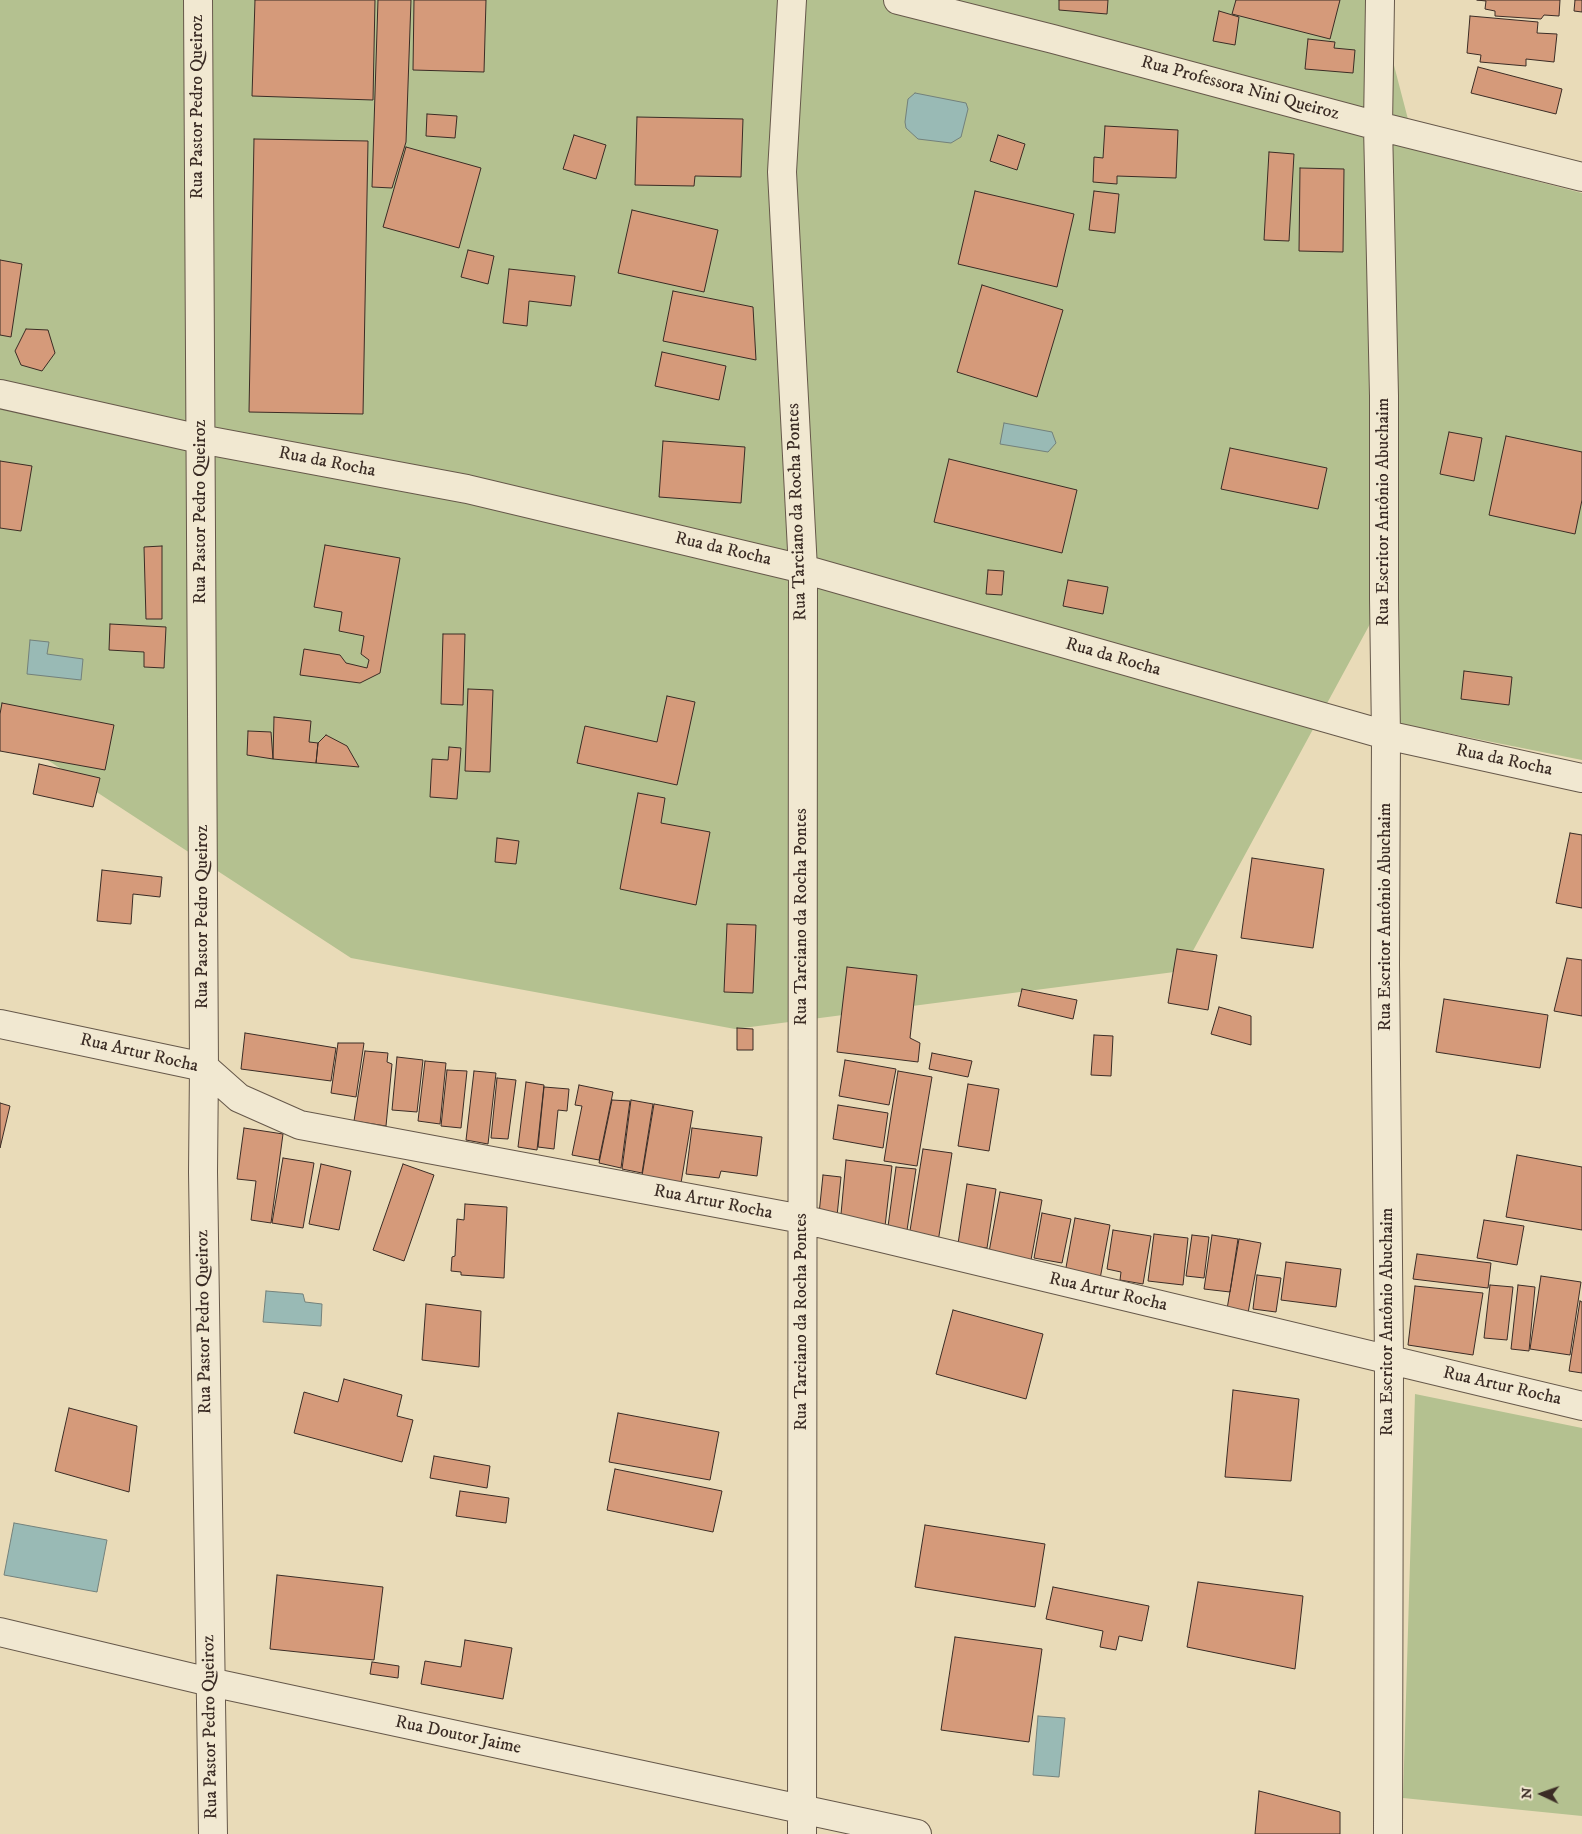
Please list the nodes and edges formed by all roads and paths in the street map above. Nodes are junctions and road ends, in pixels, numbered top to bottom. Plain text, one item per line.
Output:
1 (198, 0) edge
2 (792, 0) edge
3 (898, 0) edge
4 (1380, 0) edge
5 (1378, 126) junction
6 (1582, 177) edge
7 (0, 394) edge
8 (200, 439) junction
9 (803, 570) junction
10 (1386, 735) junction
11 (1582, 778) edge
12 (0, 1024) edge
13 (204, 1068) junction
14 (802, 1219) junction
15 (1389, 1360) junction
16 (1582, 1406) edge
17 (0, 1632) edge
18 (210, 1682) junction
19 (802, 1822) edge
20 (214, 1834) edge
21 (917, 1834) edge
22 (1388, 1834) edge

1 - 8 street, Rua Pastor Pedro Queiroz
2 - 9 street, Rua Tarciano da Rocha Pontes
3 - 5 street, Rua Professora Nini Queiroz
4 - 5 street, Rua Escritor Antônio Abuchaim
5 - 6 street, Rua Professora Nini Queiroz
5 - 10 street, Rua Escritor Antônio Abuchaim
7 - 8 street, Rua da Rocha
8 - 9 street, Rua da Rocha
8 - 13 street, Rua Pastor Pedro Queiroz
9 - 10 street, Rua da Rocha
9 - 14 street, Rua Tarciano da Rocha Pontes
10 - 11 street, Rua da Rocha
10 - 15 street, Rua Escritor Antônio Abuchaim
12 - 13 street, Rua Artur Rocha
13 - 14 street, Rua Artur Rocha
13 - 18 street, Rua Pastor Pedro Queiroz
14 - 15 street, Rua Artur Rocha
14 - 19 street, Rua Tarciano da Rocha Pontes
15 - 16 street, Rua Artur Rocha
15 - 22 street, Rua Escritor Antônio Abuchaim
17 - 18 street, Rua Doutor Jaime
18 - 19 street, Rua Doutor Jaime
18 - 20 street, Rua Pastor Pedro Queiroz
19 - 21 street, Rua Doutor Jaime

